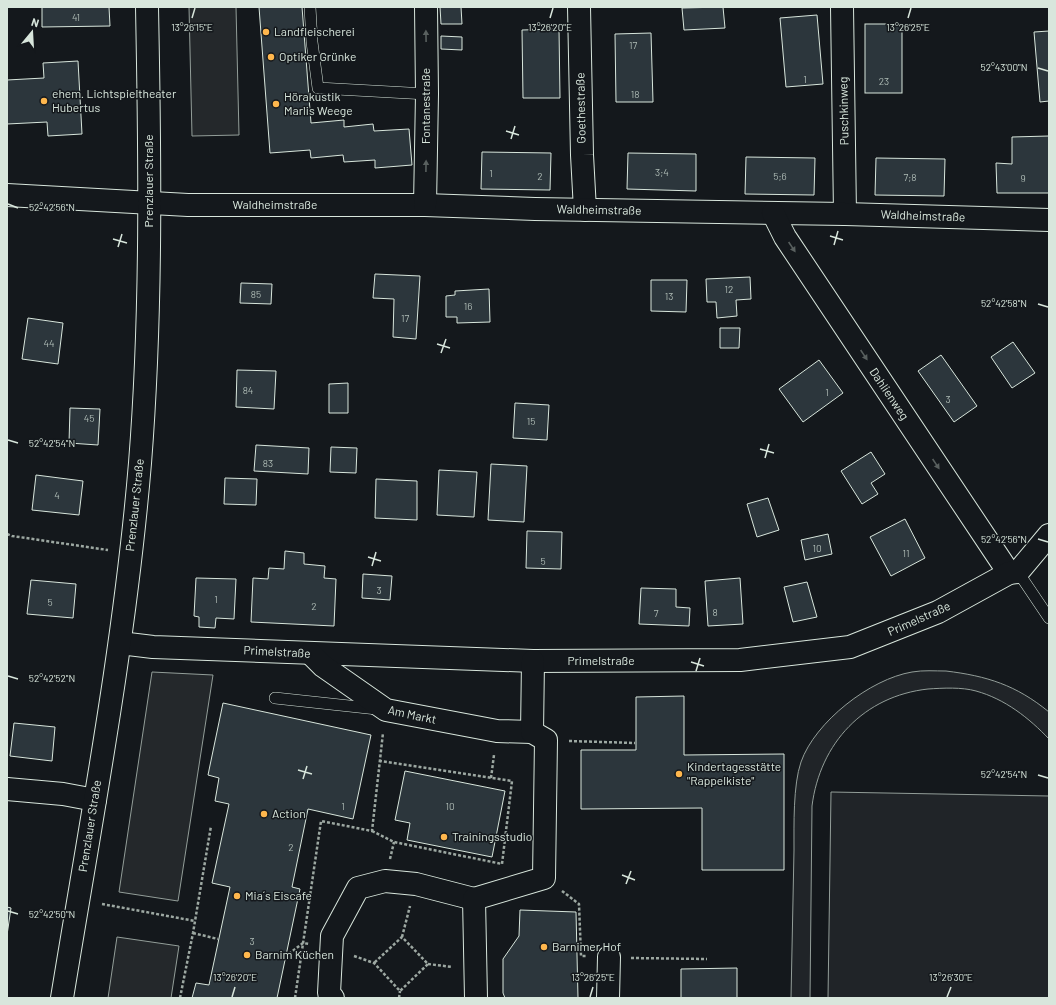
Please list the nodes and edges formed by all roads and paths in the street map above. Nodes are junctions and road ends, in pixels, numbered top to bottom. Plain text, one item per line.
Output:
1 (147, 7) edge
2 (310, 7) edge
3 (426, 7) edge
4 (579, 7) edge
5 (842, 7) edge
6 (427, 94) junction
7 (7, 195) edge
8 (148, 203) junction
9 (425, 205) junction
10 (585, 210) junction
11 (773, 213) junction
12 (845, 214) junction
13 (1049, 220) edge
14 (7, 534) edge
15 (1049, 536) edge
16 (102, 549) dead end
17 (1013, 573) junction
18 (1049, 618) edge
19 (120, 643) junction
20 (310, 654) junction
21 (533, 661) junction
22 (275, 698) dead end
23 (386, 710) junction
24 (539, 736) junction
25 (635, 743) dead end
26 (380, 761) junction
27 (7, 789) edge
28 (95, 800) junction
29 (211, 826) dead end
30 (372, 831) junction
31 (544, 878) junction
32 (416, 884) junction
33 (78, 899) junction
34 (474, 900) junction
35 (196, 921) junction
36 (194, 933) junction
37 (402, 937) junction
38 (218, 939) dead end
39 (609, 957) junction
40 (707, 959) dead end
41 (400, 991) junction
42 (62, 998) edge
43 (180, 998) edge
44 (295, 998) edge
45 (333, 998) edge
46 (399, 998) edge
47 (476, 998) edge
48 (608, 998) edge

1 - 8 street, Prenzlauer Straße
2 - 6 lane
6 -> 3 street, Fontanestraße
4 - 10 street, Goethestraße
5 - 12 street, Puschkinweg
9 -> 6 street, Fontanestraße
7 - 8 street, Waldheimstraße
8 - 9 street, Waldheimstraße
8 - 19 street, Prenzlauer Straße
9 - 10 street, Waldheimstraße
10 - 11 street, Waldheimstraße
11 - 12 street, Waldheimstraße
11 -> 17 street, Dahlienweg
12 - 13 street, Waldheimstraße
14 - 16 path
15 - 17 street, Primelstraße
17 - 18 lane
17 - 21 street, Primelstraße
19 - 20 street, Primelstraße
19 - 28 street, Prenzlauer Straße
20 - 21 street, Primelstraße
20 - 23 street, Am Markt
21 - 24 street
22 - 23 lane
23 - 24 street, Am Markt
23 - 26 path
24 - 25 path
24 - 31 street
26 - 30 path
26 - 30 path
27 - 28 street
28 - 33 street, Prenzlauer Straße
29 - 35 path
30 - 44 path
31 - 34 street
31 - 39 path
32 - 34 street
32 - 37 path
32 - 45 street
33 - 35 path
33 - 42 street, Prenzlauer Straße
34 - 47 street
35 - 36 path
36 - 38 path
36 - 43 path
37 - 41 path
37 - 41 path
39 - 40 path
39 - 48 street
41 - 46 path

